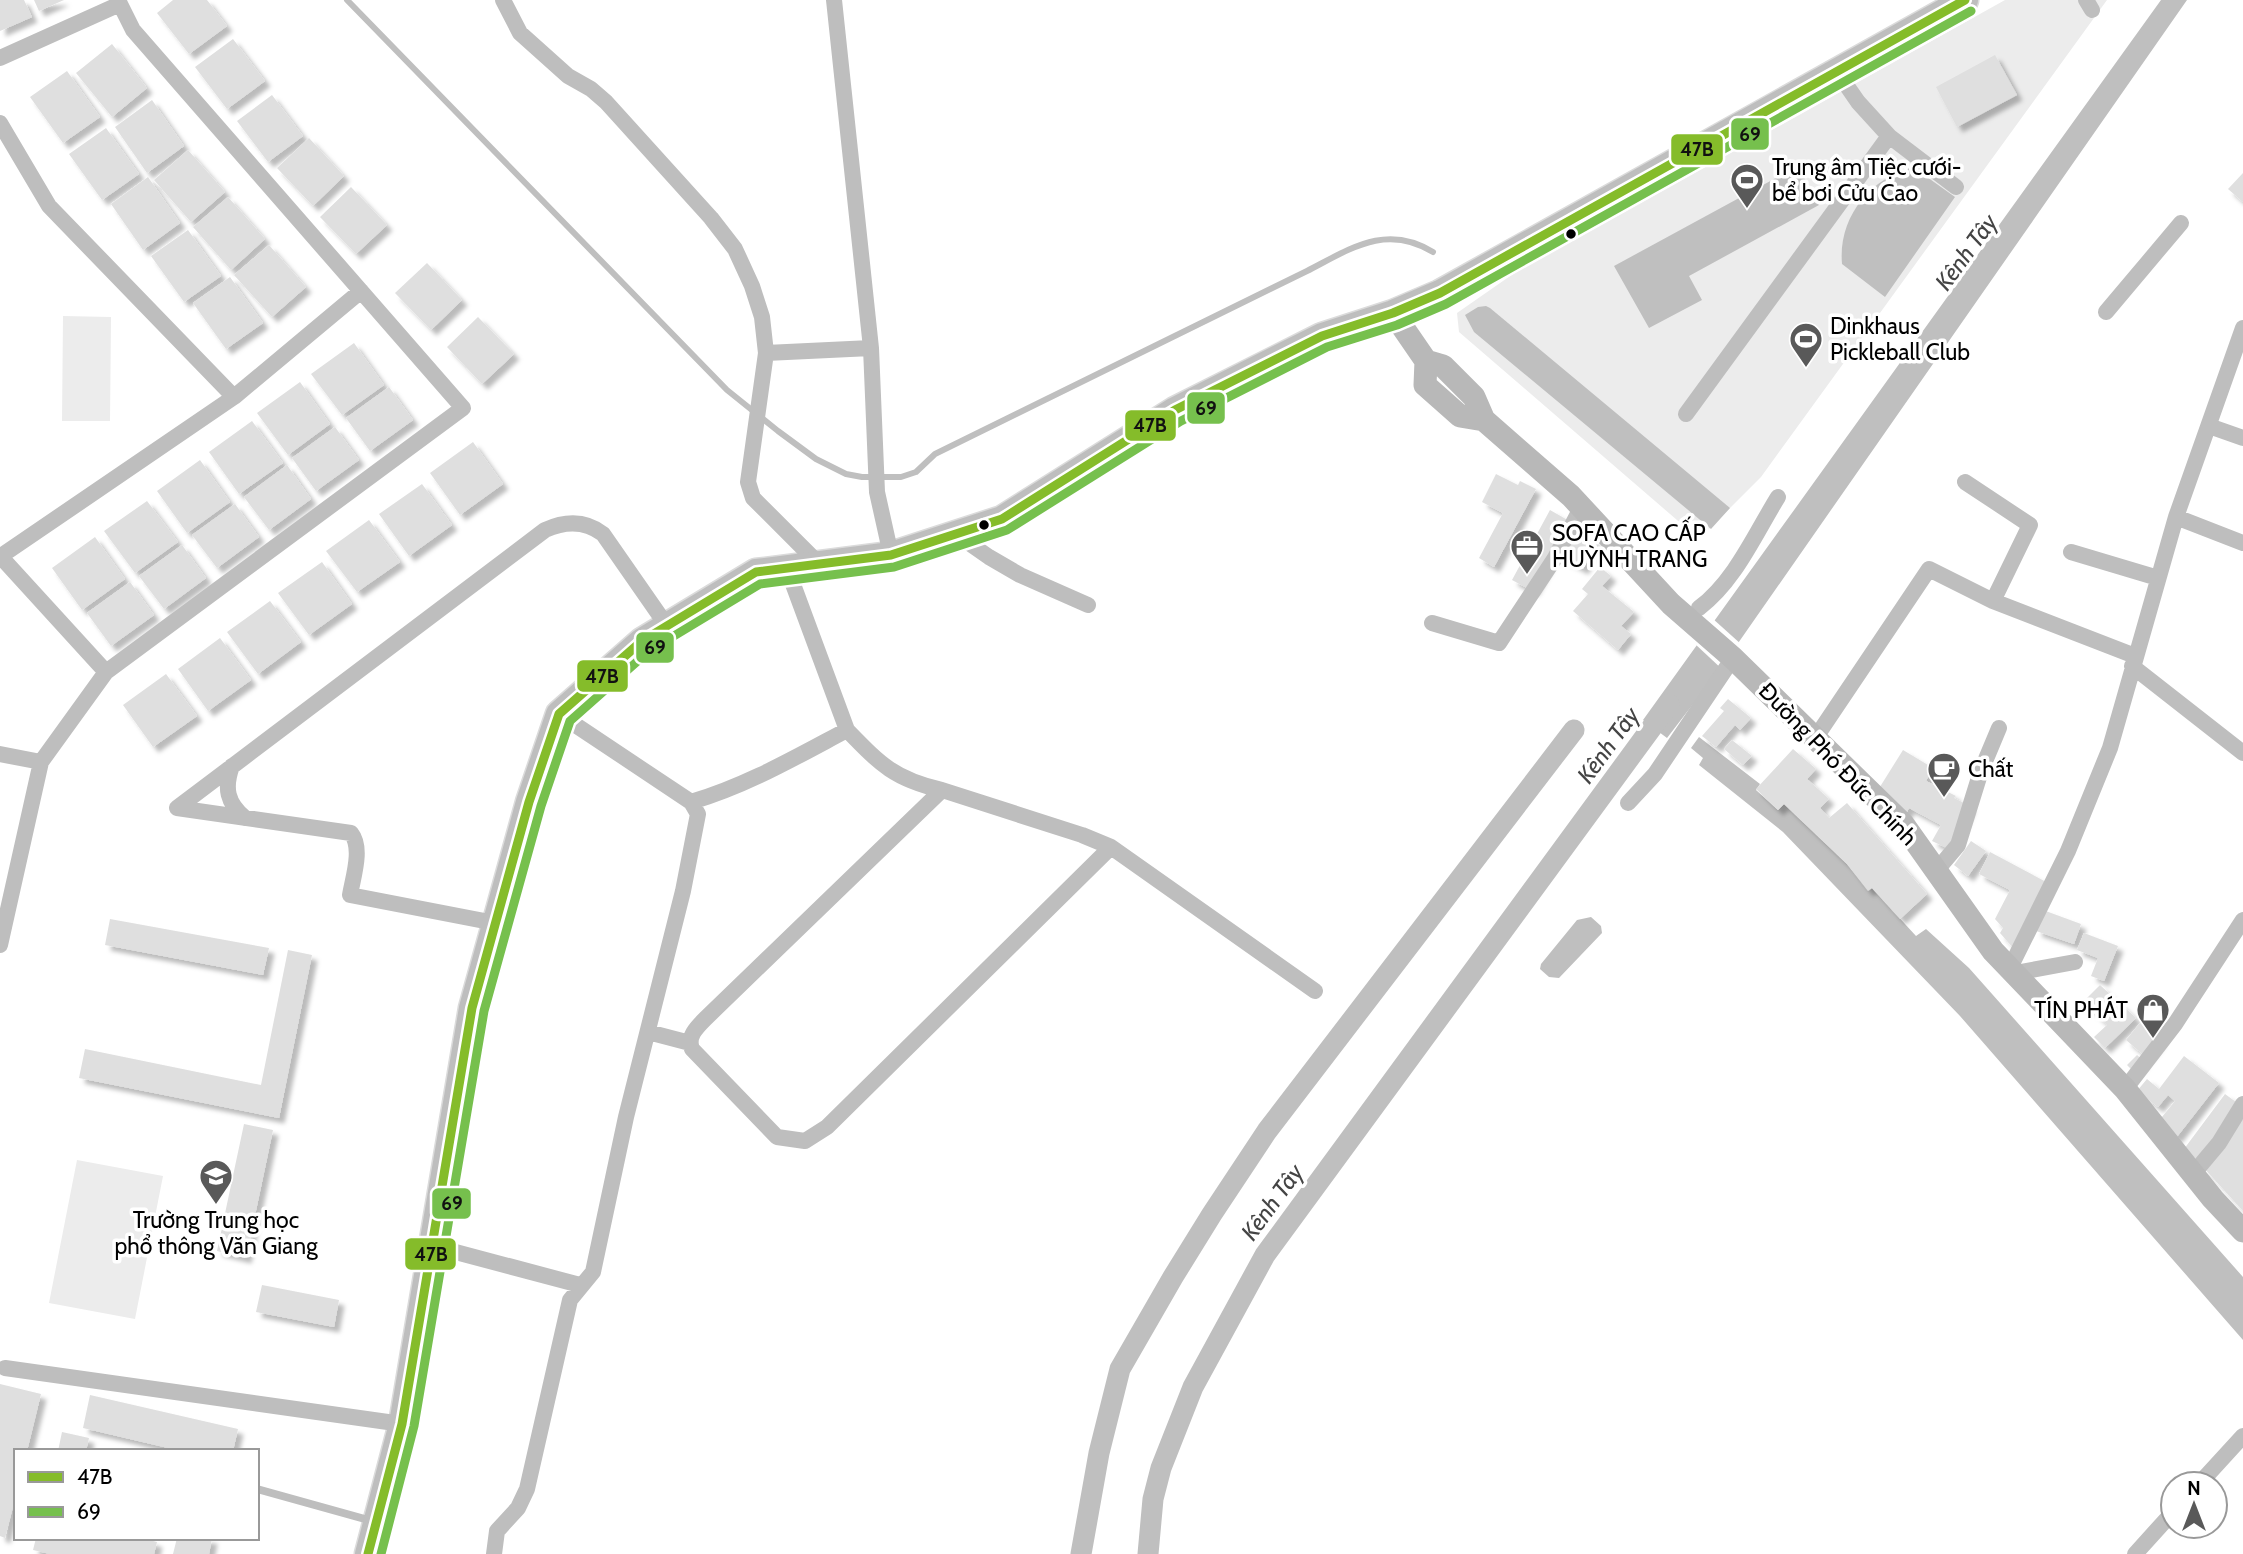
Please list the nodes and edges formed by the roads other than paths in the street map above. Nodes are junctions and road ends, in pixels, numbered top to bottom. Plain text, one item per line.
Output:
1 (503, 0) edge
2 (834, 0) edge
3 (1965, 0) edge
4 (119, 2) edge
5 (0, 58) edge
6 (1838, 73) junction
7 (0, 122) edge
8 (1889, 136) junction
9 (1956, 187) dead end
10 (2182, 223) dead end
11 (361, 291) junction
12 (2106, 312) dead end
13 (1393, 313) junction
14 (2242, 332) edge
15 (871, 348) junction
16 (766, 360) junction
17 (234, 397) junction
18 (1686, 414) dead end
19 (2209, 426) junction
20 (2243, 438) edge
21 (1965, 482) dead end
22 (1778, 497) dead end
23 (1581, 508) junction
24 (2176, 517) junction
25 (956, 534) junction
26 (2243, 543) edge
27 (2071, 552) dead end
28 (891, 555) junction
29 (0, 556) edge
30 (819, 564) junction
31 (787, 568) junction
32 (2158, 578) junction
33 (1993, 601) junction
34 (1088, 605) dead end
35 (1696, 614) junction
36 (1432, 623) dead end
37 (667, 626) junction
38 (1736, 661) junction
39 (2134, 661) junction
40 (106, 672) junction
41 (559, 714) junction
42 (1999, 728) dead end
43 (847, 730) junction
44 (1816, 737) junction
45 (2243, 753) edge
46 (0, 754) edge
47 (41, 762) junction
48 (232, 766) junction
49 (942, 790) junction
50 (691, 802) junction
51 (1628, 803) dead end
52 (245, 818) junction
53 (1111, 847) junction
54 (1936, 871) junction
55 (2243, 920) edge
56 (495, 923) junction
57 (0, 945) edge
58 (2075, 962) dead end
59 (2013, 970) junction
60 (1315, 991) dead end
61 (648, 1032) junction
62 (690, 1043) junction
63 (2125, 1089) junction
64 (2243, 1104) edge
65 (2193, 1174) junction
66 (2243, 1231) edge
67 (433, 1246) junction
68 (580, 1285) junction
69 (5, 1368) dead end
70 (402, 1424) junction
71 (2243, 1436) edge
72 (2212, 1470) edge
73 (259, 1490) edge
74 (377, 1523) junction
75 (2159, 1528) edge
76 (368, 1554) edge
77 (495, 1554) edge
78 (2135, 1554) edge

1 - 16 street
2 - 15 street
3 - 6 main road
4 - 5 street
4 - 11 street
6 - 8 street
6 - 13 main road
7 - 17 street
8 - 9 street
8 - 18 street
10 - 12 street
11 - 17 street
11 - 40 street
13 - 23 main road, Đường Phó Đức Chính
13 - 25 main road
14 - 19 street
15 - 16 street
15 - 28 street
16 - 30 street
17 - 29 street
19 - 20 street
19 - 24 street
21 - 33 street
22 - 35 street
23 - 35 main road, Đường Phó Đức Chính
23 - 36 street
24 - 26 street
24 - 32 street
25 - 28 main road
25 - 34 street
27 - 32 street
28 - 30 main road
29 - 40 street
30 - 31 main road
31 - 37 main road
31 - 43 street
32 - 39 street
33 - 39 street
33 - 44 street
35 - 38 main road, Đường Phó Đức Chính
37 - 41 main road
37 - 48 street
38 - 44 main road, Đường Phó Đức Chính
38 - 51 street
39 - 45 street
39 - 59 street
40 - 47 street
41 - 50 street
41 - 56 main road
42 - 54 street
43 - 49 street
43 - 50 street
44 - 54 main road, Đường Phó Đức Chính
46 - 47 street
47 - 57 street
48 - 52 street
48 - 52 street
49 - 53 street
49 - 62 street
50 - 61 street
52 - 56 street
53 - 60 street
53 - 62 street
54 - 59 main road, Đường Phó Đức Chính
55 - 63 street
56 - 67 main road
58 - 59 street
59 - 63 main road, Đường Phó Đức Chính
61 - 62 street
61 - 68 street
63 - 65 main road, Đường Phó Đức Chính
64 - 65 street
65 - 66 main road, Đường Phó Đức Chính
67 - 68 street
67 - 70 main road
68 - 77 street
69 - 70 street
70 - 74 main road
71 - 72 street
73 - 74 lane
74 - 76 main road
75 - 78 street

